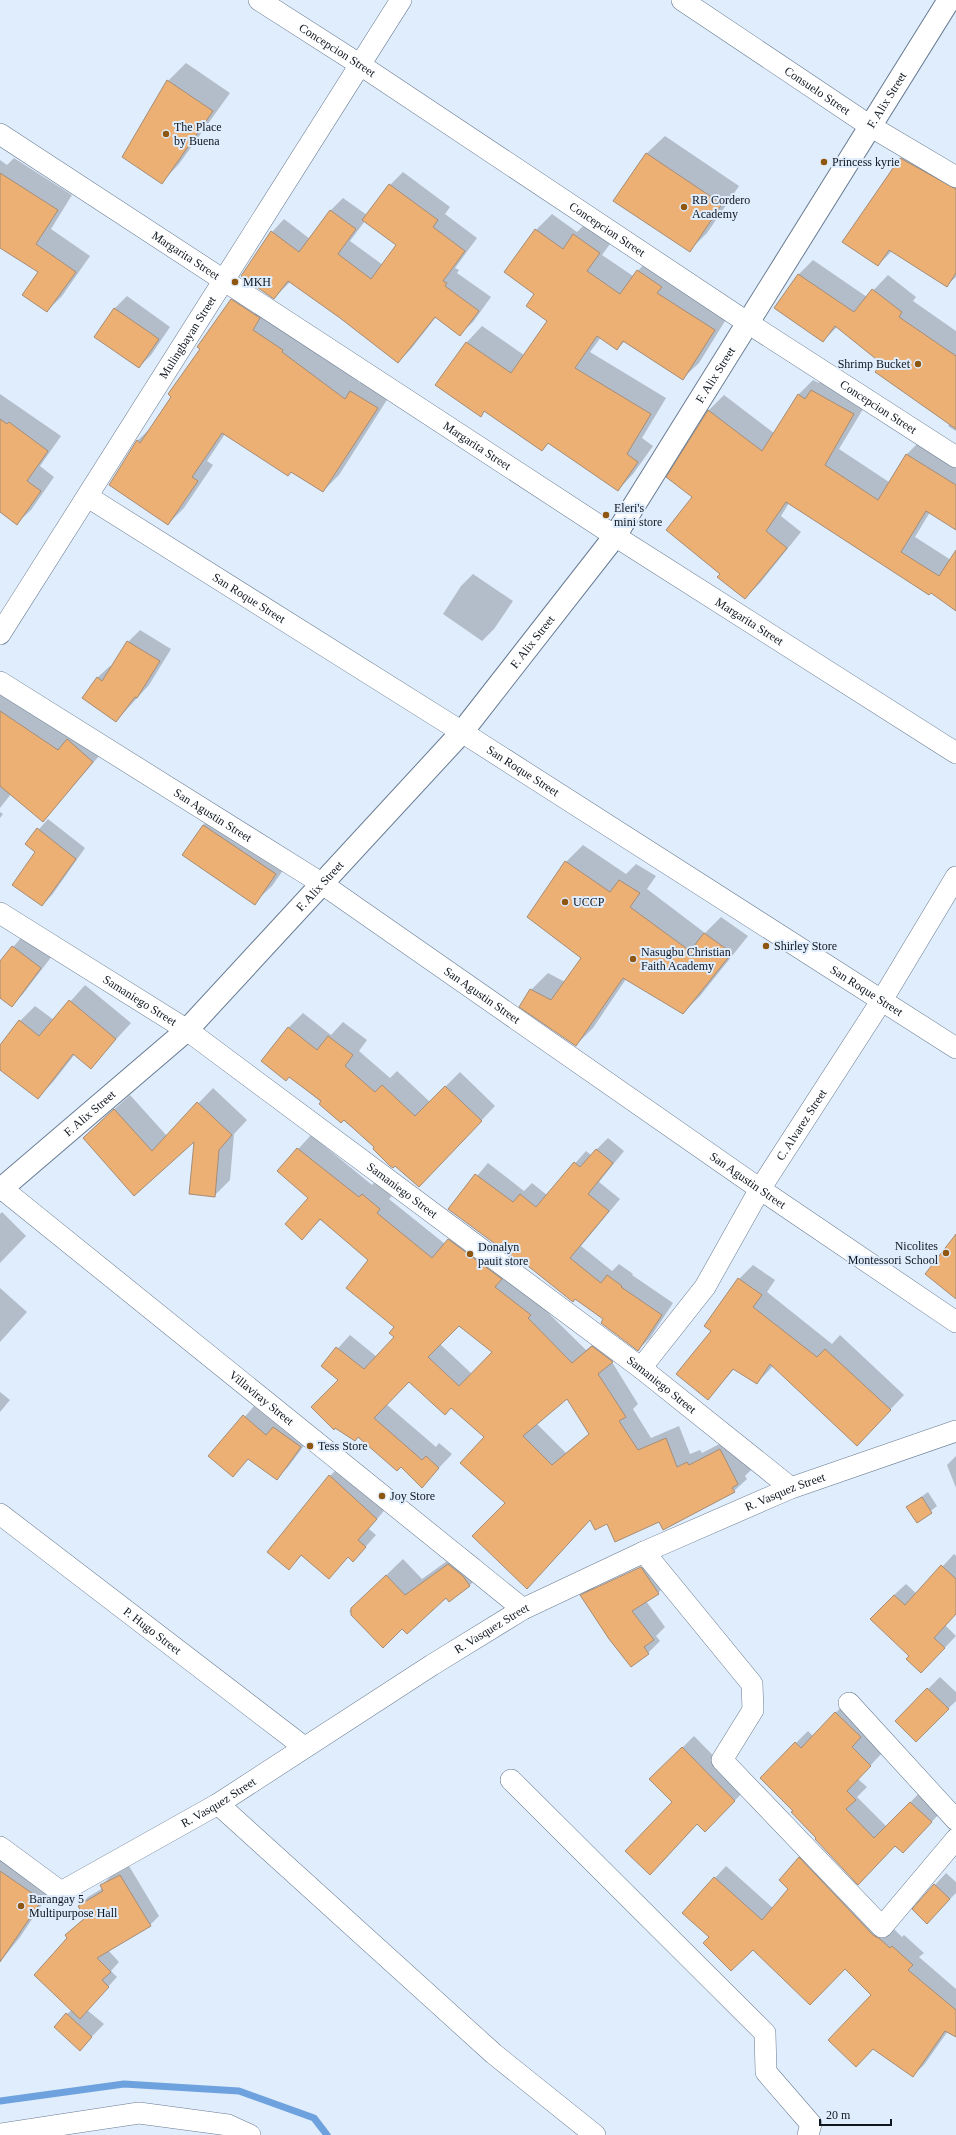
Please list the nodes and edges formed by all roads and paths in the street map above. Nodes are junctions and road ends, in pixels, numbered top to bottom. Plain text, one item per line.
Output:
1 (259, 0) edge
2 (401, 0) edge
3 (682, 0) edge
4 (949, 0) edge
5 (359, 64) junction
6 (870, 126) junction
7 (0, 134) edge
8 (956, 177) edge
9 (222, 281) junction
10 (748, 323) junction
11 (956, 457) edge
12 (88, 497) junction
13 (615, 536) junction
14 (0, 634) edge
15 (0, 682) edge
16 (462, 732) junction
17 (956, 753) edge
18 (956, 877) edge
19 (321, 883) junction
20 (0, 913) edge
21 (882, 1000) junction
22 (186, 1030) junction
23 (956, 1048) edge
24 (1, 1189) edge
25 (760, 1189) junction
26 (956, 1322) edge
27 (642, 1368) junction
28 (956, 1431) edge
29 (791, 1488) junction
30 (0, 1514) edge
31 (644, 1552) junction
32 (523, 1609) junction
33 (849, 1703) dead end
34 (304, 1747) junction
35 (511, 1780) dead end
36 (218, 1804) junction
37 (956, 1820) edge
38 (956, 1838) edge
39 (0, 1847) edge
40 (0, 2134) edge
41 (250, 2135) edge
42 (595, 2135) edge
43 (808, 2135) edge

1 - 5 street, Concepcion Street
2 - 5 street, Mulingbayan Street
3 - 6 street, Consuelo Street
4 - 6 main road, F. Alix Street
5 - 9 street, Mulingbayan Street
5 - 10 street, Concepcion Street
6 - 8 street, Consuelo Street
6 - 10 main road, F. Alix Street
7 - 9 street, Margarita Street
9 - 12 street, Mulingbayan Street
9 - 13 street, Margarita Street
10 - 11 street, Concepcion Street
10 - 13 main road, F. Alix Street
12 - 14 street, Mulingbayan Street
12 - 16 street, San Roque Street
13 - 16 main road, F. Alix Street
13 - 17 street, Margarita Street
15 - 19 street, San Agustin Street
16 - 19 main road, F. Alix Street
16 - 21 street, San Roque Street
18 - 21 street, C. Alvarez Street
19 - 22 main road, F. Alix Street
19 - 25 street, San Agustin Street
20 - 22 street, Samaniego Street
21 - 23 street, San Roque Street
21 - 25 street, C. Alvarez Street
22 - 24 main road, F. Alix Street
22 - 27 street, Samaniego Street
24 - 32 street, Villaviray Street
25 - 26 street, San Agustin Street
25 - 27 street, C. Alvarez Street
27 - 29 street, Samaniego Street
28 - 29 street, R. Vasquez Street
29 - 31 street, R. Vasquez Street
30 - 34 street, P. Hugo Street
31 - 32 street, R. Vasquez Street
31 - 38 street
32 - 34 street, R. Vasquez Street
33 - 37 street
34 - 36 street, R. Vasquez Street
35 - 43 street
36 - 39 street, R. Vasquez Street
36 - 42 street
40 - 41 street

